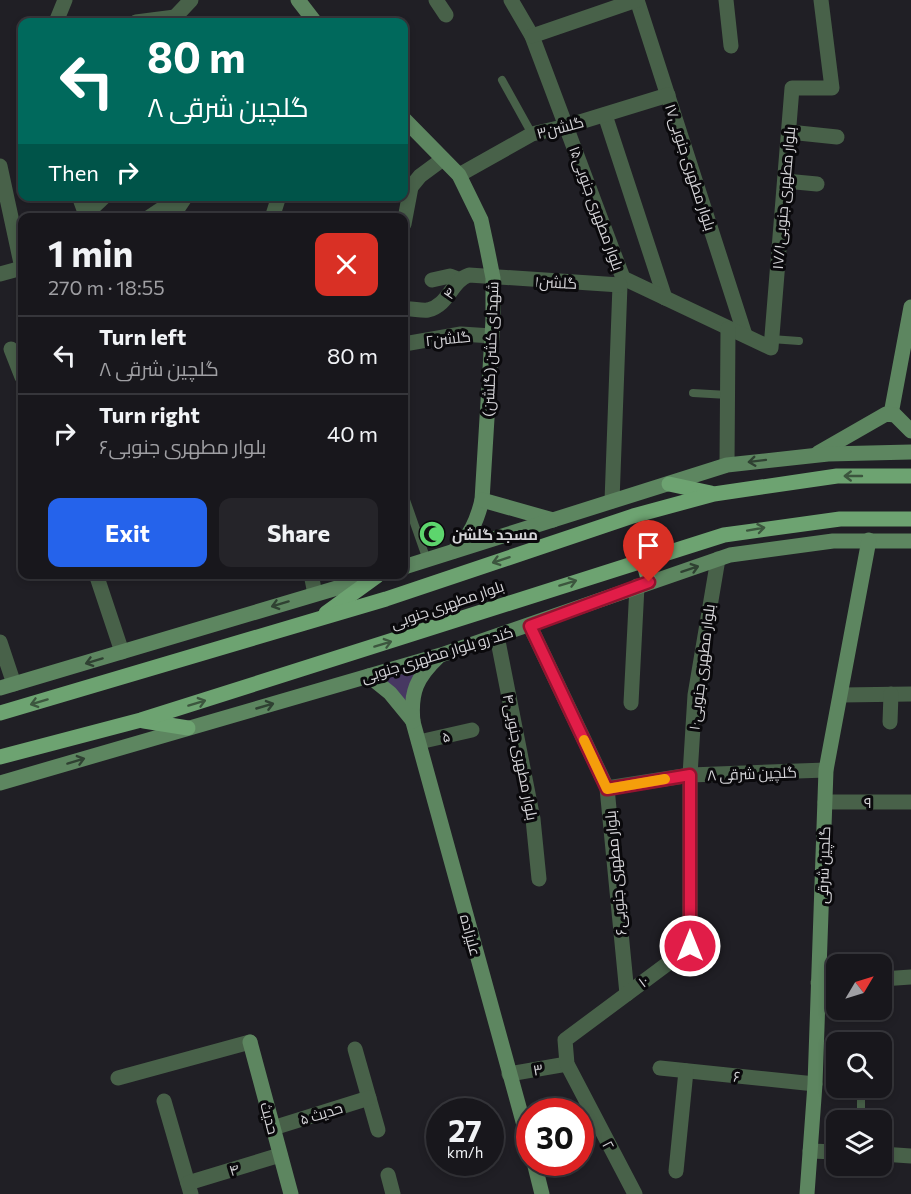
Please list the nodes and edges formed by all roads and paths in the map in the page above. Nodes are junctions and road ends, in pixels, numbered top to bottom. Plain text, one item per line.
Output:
1 (65, 0) edge
2 (190, 0) edge
3 (298, 0) edge
4 (436, 0) edge
5 (511, 0) edge
6 (637, 0) edge
7 (726, 0) edge
8 (821, 0) edge
9 (446, 15) dead end
10 (58, 18) edge
11 (177, 18) edge
12 (312, 18) edge
13 (532, 36) junction
14 (731, 46) dead end
15 (501, 81) dead end
16 (668, 95) junction
17 (605, 115) junction
18 (408, 123) edge
19 (567, 126) junction
20 (789, 132) junction
21 (532, 134) junction
22 (837, 137) dead end
23 (443, 159) junction
24 (0, 166) edge
25 (459, 175) junction
26 (785, 181) junction
27 (817, 184) dead end
28 (100, 201) edge
29 (183, 201) edge
30 (89, 213) edge
31 (156, 213) edge
32 (406, 213) edge
33 (18, 249) edge
34 (18, 269) edge
35 (0, 274) edge
36 (493, 278) junction
37 (458, 279) junction
38 (432, 280) dead end
39 (621, 281) junction
40 (665, 298) junction
41 (911, 307) edge
42 (408, 309) edge
43 (728, 329) junction
44 (745, 335) junction
45 (492, 336) junction
46 (799, 341) dead end
47 (408, 343) edge
48 (771, 343) junction
49 (11, 349) dead end
50 (18, 367) edge
51 (693, 393) dead end
52 (728, 395) junction
53 (891, 414) junction
54 (911, 431) edge
55 (911, 452) edge
56 (816, 455) junction
57 (727, 465) junction
58 (911, 476) edge
59 (669, 484) junction
60 (714, 494) junction
61 (482, 500) junction
62 (612, 501) junction
63 (408, 507) edge
64 (911, 519) edge
65 (553, 520) junction
66 (869, 540) junction
67 (911, 541) edge
68 (453, 552) junction
69 (718, 559) junction
70 (427, 560) junction
71 (642, 561) junction
72 (408, 566) edge
73 (98, 579) edge
74 (311, 579) edge
75 (365, 579) edge
76 (372, 579) edge
77 (643, 584) junction
78 (315, 594) junction
79 (316, 620) junction
80 (530, 626) junction
81 (497, 636) junction
82 (0, 642) edge
83 (122, 652) junction
84 (441, 655) junction
85 (369, 676) junction
86 (7, 686) edge
87 (891, 694) junction
88 (911, 694) edge
89 (841, 695) junction
90 (631, 703) dead end
91 (0, 713) edge
92 (141, 720) junction
93 (413, 722) junction
94 (890, 722) dead end
95 (188, 728) junction
96 (472, 730) dead end
97 (419, 742) junction
98 (0, 757) edge
99 (826, 770) junction
100 (690, 775) junction
101 (0, 783) edge
102 (607, 789) junction
103 (825, 802) junction
104 (911, 802) edge
105 (539, 879) dead end
106 (911, 977) edge
107 (892, 978) edge
108 (818, 983) junction
109 (826, 983) edge
110 (627, 994) junction
111 (355, 1049) dead end
112 (567, 1064) junction
113 (660, 1068) dead end
114 (686, 1071) junction
115 (510, 1074) junction
116 (118, 1078) dead end
117 (815, 1084) junction
118 (369, 1098) junction
119 (516, 1098) edge
120 (164, 1101) dead end
121 (273, 1128) junction
122 (378, 1130) dead end
123 (810, 1151) junction
124 (826, 1152) edge
125 (280, 1155) junction
126 (892, 1155) edge
127 (911, 1156) edge
128 (676, 1171) dead end
129 (388, 1175) dead end
130 (538, 1176) edge
131 (189, 1188) edge
132 (291, 1194) edge
133 (393, 1194) edge
134 (542, 1194) edge
135 (635, 1194) edge
136 (807, 1194) edge

1 - 10 street
2 - 11 street
3 - 12 street
4 - 9 street
5 - 13 street, بلوار مطهری جنوبی۱۵
6 - 13 street
6 - 16 street, بلوار مطهری جنوبی۱۷
7 - 14 street
8 - 20 street, بلوار مطهری جنوبی۱۷/۱
13 - 19 street, بلوار مطهری جنوبی۱۵
15 - 21 lane
16 - 17 street, گلشن۳
16 - 44 street, بلوار مطهری جنوبی۱۷
17 - 19 street, گلشن۳
17 - 40 street
18 - 23 street, شهدای کشن (گلشن)
19 - 21 street, گلشن۳
19 - 39 street, بلوار مطهری جنوبی۱۵
20 - 22 street
20 - 26 street, بلوار مطهری جنوبی۱۷/۱
21 - 25 street, گلشن۳
23 - 25 street, شهدای کشن (گلشن)
23 - 32 street
24 - 33 street
25 - 36 street, شهدای کشن (گلشن)
26 - 27 street
26 - 48 street, بلوار مطهری جنوبی۱۷/۱
28 - 30 street
29 - 31 street
34 - 35 street
36 - 37 street, ۴
36 - 39 street, گلشن۱
36 - 45 street, شهدای کشن (گلشن)
37 - 38 street
37 - 42 street, ۴
39 - 40 street
39 - 62 street, بلوار مطهری جنوبی۱۵
40 - 43 street
41 - 53 street
43 - 44 street
43 - 52 street
44 - 48 street
45 - 47 street, گلشن۲
45 - 61 street, شهدای کشن (گلشن)
46 - 48 lane
49 - 50 street
51 - 52 lane
52 - 57 street
53 - 54 street
53 - 56 street
55 - 56 street
56 -> 57 street
57 - 59 street
58 -> 60 main road, بلوار مطهری جنوبی
59 - 60 main road
59 - 62 street
60 -> 79 main road, بلوار مطهری جنوبی
61 - 65 street
61 - 68 street, شهدای کشن (گلشن)
62 - 65 street
63 - 70 lane
71 -> 64 main road, بلوار مطهری جنوبی
65 - 68 street
66 - 67 street, کند رو بلوار مطهری جنوبی
66 - 69 street, کند رو بلوار مطهری جنوبی
66 - 89 street, گلچین شرقی
68 - 70 street
77 -> 69 street, کند رو بلوار مطهری جنوبی
69 - 100 street, بلوار مطهری جنوبی۱۰
70 - 72 street
71 - 77 main road
92 -> 71 main road, بلوار مطهری جنوبی
73 - 83 street
74 - 78 street
75 - 78 street
76 - 79 main road
77 - 80 street, کند رو بلوار مطهری جنوبی
77 - 90 street
78 -> 83 street
79 -> 91 main road, بلوار مطهری جنوبی
80 - 81 street, کند رو بلوار مطهری جنوبی
80 - 102 street, بلوار مطهری جنوبی۶
81 - 84 street, کند رو بلوار مطهری جنوبی
81 - 105 street, بلوار مطهری جنوبی۴
82 - 86 street
83 -> 86 street
84 - 85 street, کند رو بلوار مطهری جنوبی
84 - 93 street, علیزاده
85 - 93 street, علیزاده
95 -> 85 street, کند رو بلوار مطهری جنوبی
87 - 88 street
87 - 89 street
87 - 94 street
89 - 99 street, گلچین شرقی
92 - 95 main road
92 - 98 main road, بلوار مطهری جنوبی
93 - 97 street, علیزاده
101 -> 95 street, کند رو بلوار مطهری جنوبی
96 - 97 street, ۵
97 - 115 street, علیزاده
99 - 100 street, ۸ گلچین شرقی
99 - 103 street, گلچین شرقی
100 - 102 street, ۸ گلچین شرقی
100 - 110 street, ۱۰
102 - 110 street, بلوار مطهری جنوبی۶
103 - 104 street, ۹
103 - 108 street, گلچین شرقی
106 - 107 street
108 - 109 street
108 - 117 street, گلچین شرقی
110 - 112 street, ۱۰
111 - 118 street
112 - 115 street, ۳
112 - 135 street, ۲
113 - 114 street, ۶
114 - 117 street, ۶
114 - 128 street
115 - 119 street, علیزاده
116 - 121 street, حدیث
117 - 123 street, گلچین شرقی
118 - 121 street, حدیث ۵
118 - 122 street
120 - 131 street
121 - 125 street, حدیث
123 - 124 street
123 - 136 street, گلچین شرقی
125 - 131 street, ۴
125 - 132 street, حدیث
126 - 127 street
129 - 133 street
130 - 134 street

